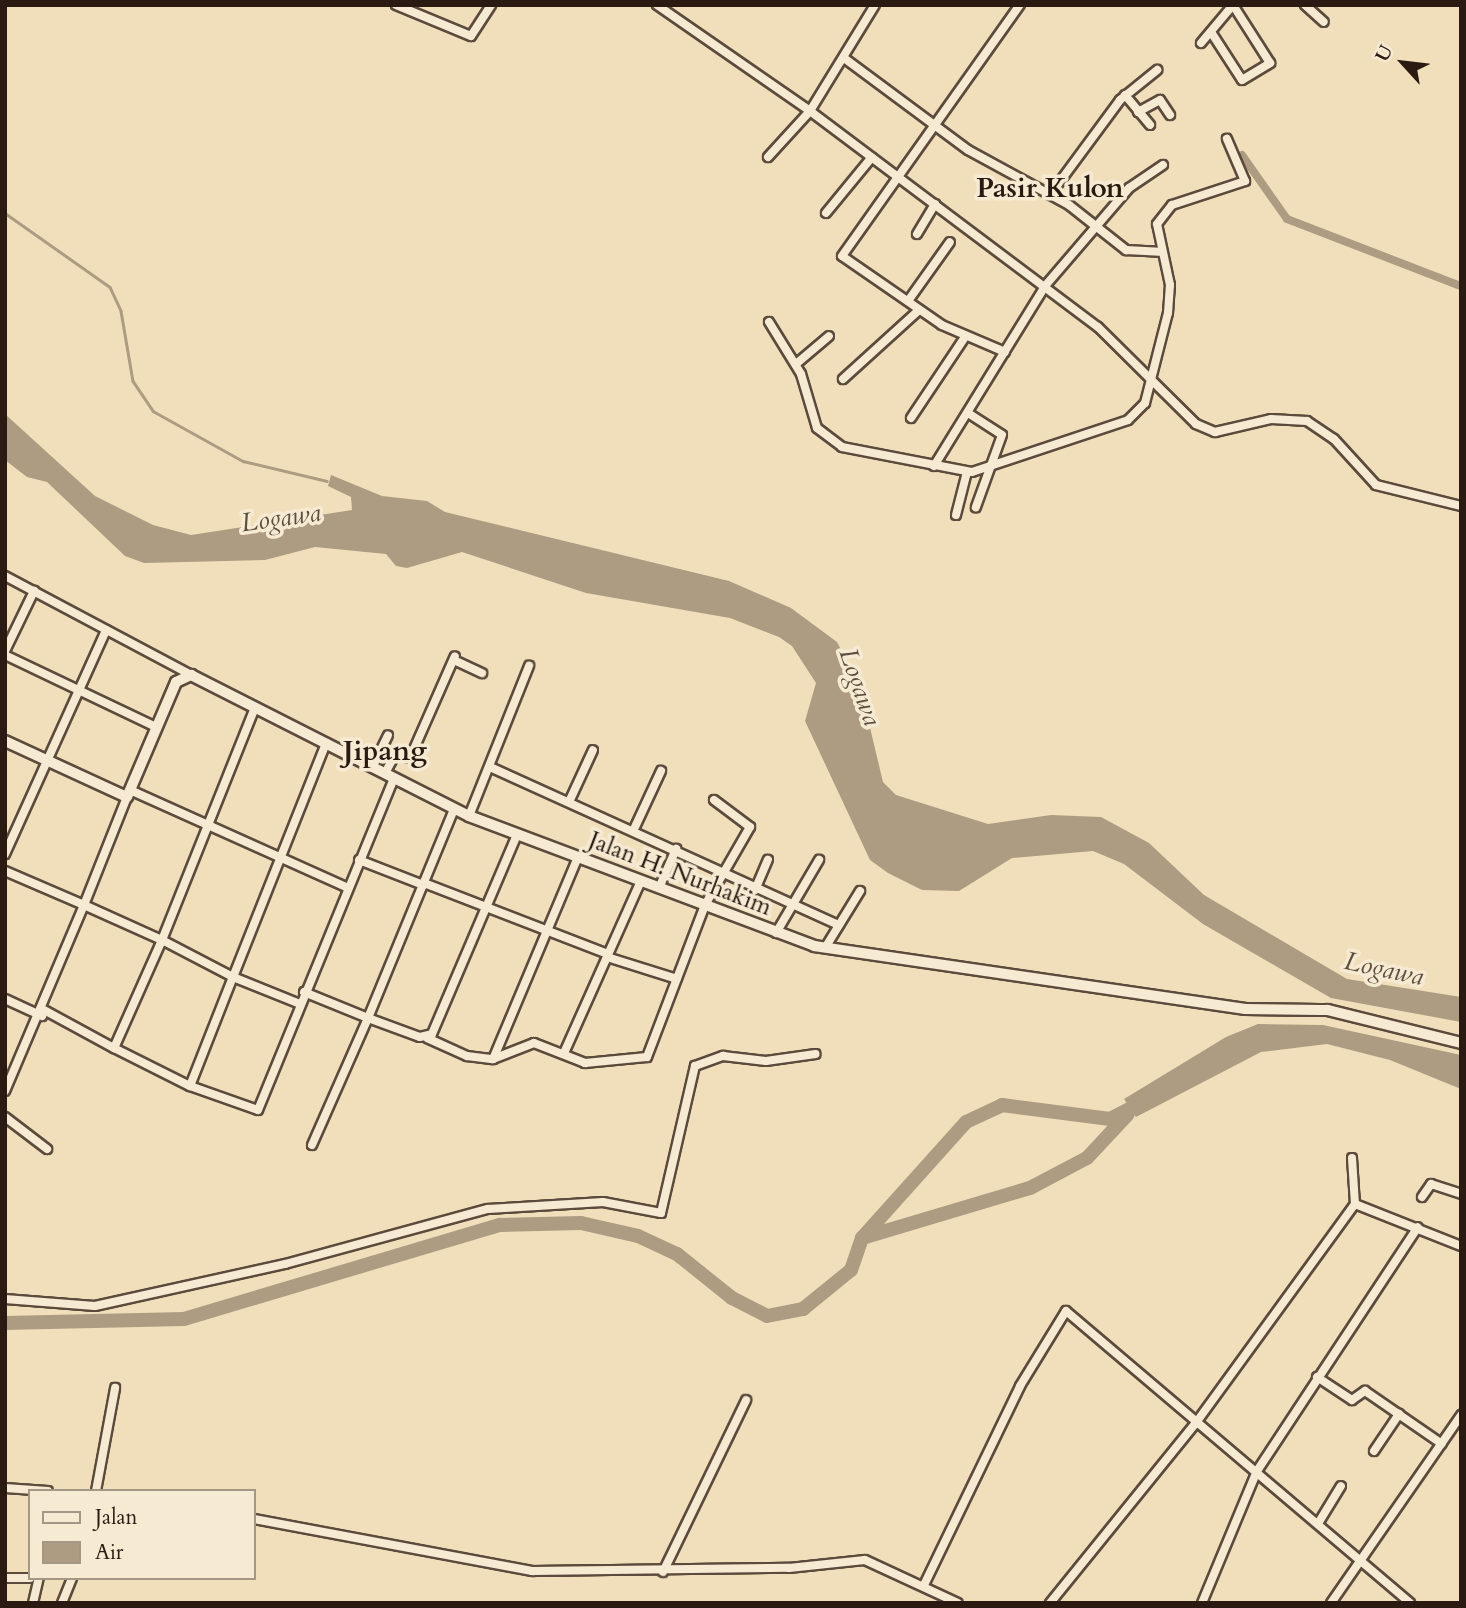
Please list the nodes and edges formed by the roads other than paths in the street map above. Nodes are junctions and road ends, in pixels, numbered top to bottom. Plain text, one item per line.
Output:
1 (396, 5) edge
2 (491, 5) edge
3 (657, 5) edge
4 (875, 5) edge
5 (1020, 5) edge
6 (1233, 5) edge
7 (1305, 5) edge
8 (1324, 22) dead end
9 (1211, 32) junction
10 (1201, 43) dead end
11 (844, 58) junction
12 (1157, 70) dead end
13 (1125, 95) junction
14 (810, 111) junction
15 (1138, 112) junction
16 (1170, 115) dead end
17 (1150, 125) dead end
18 (932, 126) junction
19 (1227, 139) dead end
20 (768, 157) dead end
21 (872, 157) junction
22 (1163, 165) dead end
23 (899, 177) junction
24 (1051, 195) junction
25 (934, 204) junction
26 (826, 213) dead end
27 (1094, 225) junction
28 (917, 234) dead end
29 (950, 242) dead end
30 (1155, 253) junction
31 (1045, 286) junction
32 (908, 302) junction
33 (919, 310) junction
34 (769, 322) dead end
35 (829, 335) dead end
36 (965, 337) junction
37 (1005, 352) junction
38 (800, 362) junction
39 (1149, 377) junction
40 (843, 379) dead end
41 (968, 413) junction
42 (911, 418) dead end
43 (936, 463) junction
44 (994, 463) junction
45 (967, 472) junction
46 (1461, 506) edge
47 (976, 507) dead end
48 (956, 515) dead end
49 (5, 576) edge
50 (34, 591) junction
51 (106, 630) junction
52 (5, 653) edge
53 (529, 666) dead end
54 (482, 673) dead end
55 (191, 675) junction
56 (77, 690) junction
57 (255, 707) junction
58 (156, 727) junction
59 (388, 735) dead end
60 (5, 741) edge
61 (326, 743) junction
62 (593, 750) dead end
63 (44, 761) junction
64 (373, 766) junction
65 (490, 767) junction
66 (661, 771) dead end
67 (390, 775) junction
68 (129, 793) junction
69 (714, 800) dead end
70 (569, 802) junction
71 (454, 809) junction
72 (470, 816) junction
73 (208, 822) junction
74 (635, 827) junction
75 (517, 835) junction
76 (676, 849) junction
77 (5, 854) edge
78 (284, 855) junction
79 (578, 857) junction
80 (359, 860) junction
81 (768, 860) dead end
82 (819, 860) dead end
83 (5, 871) edge
84 (719, 876) junction
85 (641, 881) junction
86 (424, 884) junction
87 (348, 888) junction
88 (659, 888) junction
89 (755, 890) junction
90 (860, 891) dead end
91 (792, 904) junction
92 (84, 905) junction
93 (705, 905) junction
94 (487, 907) junction
95 (839, 925) junction
96 (546, 931) junction
97 (776, 933) junction
98 (162, 940) junction
99 (825, 948) junction
100 (607, 956) junction
101 (233, 977) junction
102 (677, 979) junction
103 (304, 992) junction
104 (5, 999) edge
105 (300, 1004) junction
106 (43, 1013) junction
107 (368, 1018) junction
108 (427, 1038) junction
109 (1461, 1043) edge
110 (114, 1048) junction
111 (564, 1053) junction
112 (816, 1054) dead end
113 (493, 1059) junction
114 (190, 1086) junction
115 (5, 1091) edge
116 (5, 1118) edge
117 (312, 1145) dead end
118 (47, 1149) dead end
119 (1352, 1158) dead end
120 (1461, 1194) edge
121 (1422, 1197) dead end
122 (1355, 1204) junction
123 (1418, 1227) junction
124 (1461, 1246) edge
125 (5, 1299) edge
126 (1317, 1377) junction
127 (115, 1388) dead end
128 (746, 1400) dead end
129 (1399, 1414) junction
130 (1461, 1415) edge
131 (1198, 1420) junction
132 (1441, 1444) junction
133 (1374, 1451) dead end
134 (1257, 1471) junction
135 (1341, 1486) dead end
136 (5, 1488) edge
137 (96, 1489) edge
138 (28, 1490) edge
139 (256, 1519) edge
140 (1319, 1522) junction
141 (1362, 1559) junction
142 (663, 1572) junction
143 (5, 1578) edge
144 (28, 1578) edge
145 (38, 1580) edge
146 (71, 1580) edge
147 (925, 1585) junction
148 (33, 1603) edge
149 (62, 1603) edge
150 (958, 1603) edge
151 (1050, 1603) edge
152 (1202, 1603) edge
153 (1331, 1603) edge
154 (1410, 1603) edge

1 - 2 street
3 - 14 street
4 - 11 street
5 - 18 street
6 - 9 street
6 - 9 street
7 - 8 street
9 - 10 street
11 - 14 street
11 - 18 street
12 - 13 street
13 - 15 street
13 - 24 street
14 - 20 street
14 - 21 street
15 - 16 street
15 - 17 street
18 - 23 street
18 - 24 street
19 - 30 street
21 - 23 street
21 - 26 street
22 - 27 street
23 - 25 street
23 - 32 street
24 - 27 street
25 - 28 street
25 - 31 street
27 - 30 street
27 - 31 street
29 - 32 street
30 - 39 street
31 - 37 street
31 - 39 street
32 - 33 street
33 - 36 street
33 - 40 street
34 - 38 street
35 - 38 street
36 - 37 street
36 - 42 street
37 - 41 street
38 - 43 street
39 - 44 street
39 - 46 street
41 - 43 street
41 - 44 street
43 - 45 street
44 - 45 street
44 - 47 street
45 - 48 street
49 - 50 street
50 - 51 street
50 - 52 street
51 - 55 street
51 - 56 street
52 - 56 street
53 - 65 street
54 - 67 street
55 - 57 main road, Jalan H. Nurhakim
55 - 58 main road
56 - 58 street
56 - 63 street
57 - 61 main road, Jalan H. Nurhakim
57 - 73 street
58 - 68 main road
59 - 64 street
60 - 63 main road
61 - 64 main road, Jalan H. Nurhakim
61 - 78 street
62 - 70 street
63 - 68 main road
63 - 77 street
64 - 67 main road, Jalan H. Nurhakim
65 - 70 street
65 - 72 street
66 - 74 street
67 - 71 main road, Jalan H. Nurhakim
67 - 80 street
68 - 73 street
68 - 92 street
69 - 84 street
70 - 74 street
71 - 72 main road, Jalan H. Nurhakim
71 - 86 street
72 - 75 main road, Jalan H. Nurhakim
73 - 78 street
73 - 98 street
74 - 76 street
75 - 79 main road, Jalan H. Nurhakim
75 - 94 street
76 - 84 street
76 - 88 street
78 - 87 street
78 - 101 street
79 - 85 main road, Jalan H. Nurhakim
79 - 96 street
80 - 86 street
80 - 87 street
81 - 89 street
82 - 91 street
83 - 92 street
84 - 89 street
84 - 93 street
85 - 88 main road, Jalan H. Nurhakim
85 - 100 street
86 - 94 street
86 - 107 street
87 - 103 street
88 - 93 main road, Jalan H. Nurhakim
89 - 91 street
90 - 95 street
91 - 95 street
91 - 97 street
92 - 98 street
92 - 106 street
93 - 97 main road, Jalan H. Nurhakim
93 - 102 street
94 - 96 street
94 - 108 street
95 - 99 street
96 - 100 street
96 - 113 street
97 - 99 main road, Jalan H. Nurhakim
98 - 101 street
98 - 110 street
99 - 109 main road, Jalan H. Nurhakim
100 - 102 street
100 - 111 street
101 - 105 street
101 - 114 street
102 - 111 street
103 - 105 street
103 - 107 street
104 - 106 street
105 - 114 street
106 - 110 street
106 - 115 street
107 - 108 street
107 - 117 street
108 - 113 street
110 - 114 street
111 - 113 street
112 - 125 street
116 - 118 street
119 - 122 street
120 - 121 street
122 - 123 street
122 - 131 street
123 - 124 street
123 - 126 street
126 - 129 street
126 - 134 street
127 - 137 street
128 - 142 street
129 - 132 street
129 - 133 street
130 - 132 street
131 - 134 street
131 - 147 street
131 - 151 street
132 - 141 street
134 - 140 street
134 - 152 street
135 - 140 street
136 - 138 street
139 - 142 street
140 - 141 street
141 - 153 street
141 - 154 street
142 - 147 street
143 - 144 street
145 - 148 street
146 - 149 street
147 - 150 street

